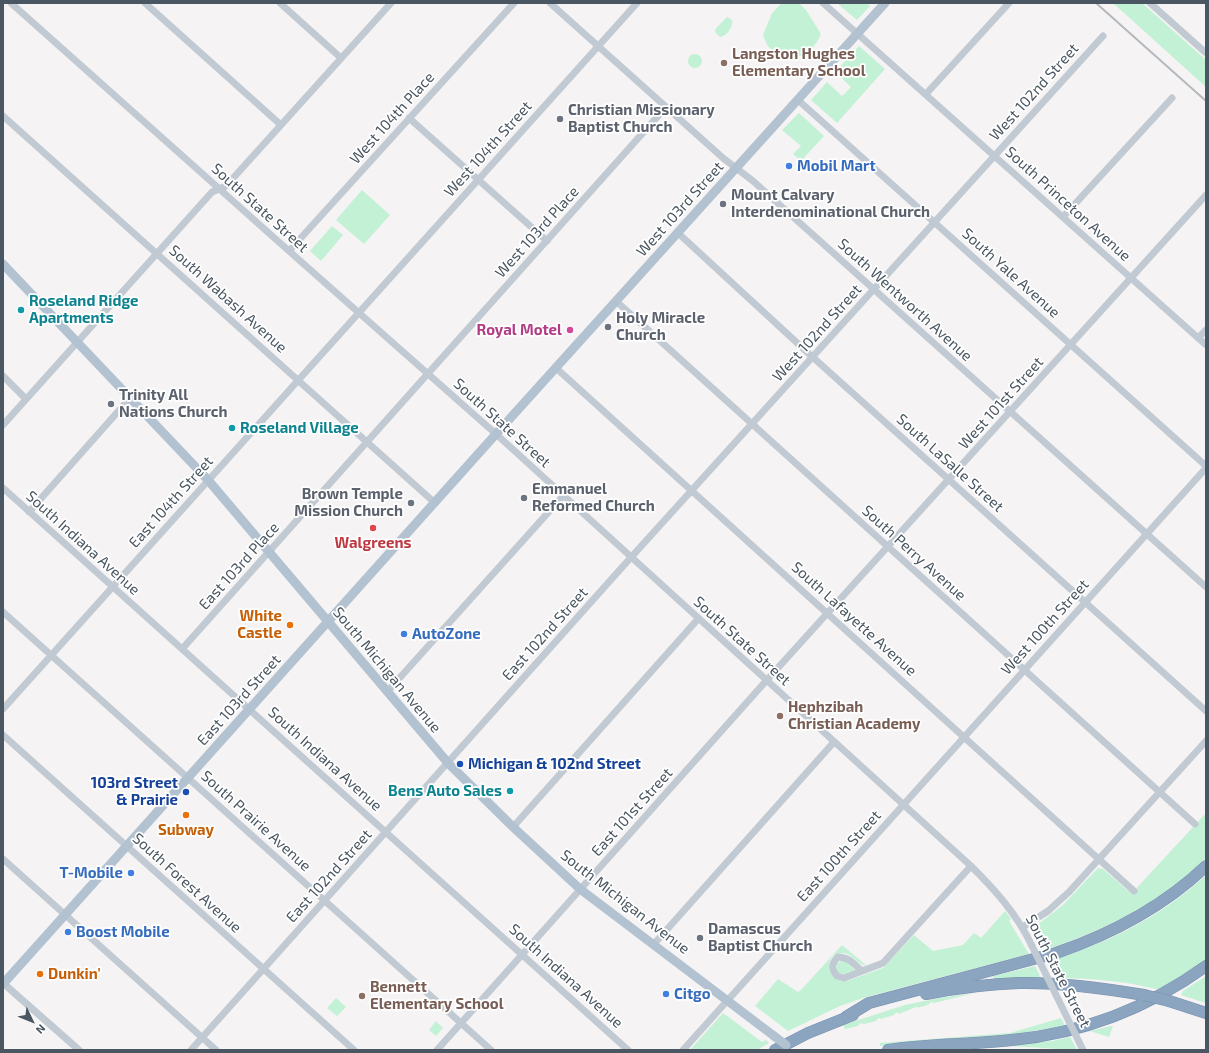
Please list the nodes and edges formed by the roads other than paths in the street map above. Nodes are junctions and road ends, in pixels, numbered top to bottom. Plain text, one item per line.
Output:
1 (145, 3) edge
2 (280, 3) edge
3 (391, 3) edge
4 (514, 3) edge
5 (550, 3) edge
6 (637, 3) edge
7 (824, 3) edge
8 (886, 3) edge
9 (1009, 3) edge
10 (1150, 3) edge
11 (16, 4) edge
12 (858, 33) junction
13 (1103, 36) dead end
14 (598, 46) junction
15 (1206, 54) edge
16 (341, 58) junction
17 (926, 94) junction
18 (1172, 98) dead end
19 (798, 100) junction
20 (666, 107) junction
21 (3, 116) edge
22 (409, 118) junction
23 (281, 125) junction
24 (995, 156) junction
25 (736, 168) junction
26 (478, 180) junction
27 (219, 189) junction
28 (1206, 195) edge
29 (1063, 217) junction
30 (934, 222) junction
31 (678, 233) junction
32 (546, 241) junction
33 (289, 251) junction
34 (157, 254) junction
35 (3, 264) edge
36 (1131, 278) junction
37 (874, 289) junction
38 (616, 301) junction
39 (358, 313) junction
40 (1206, 330) edge
41 (1198, 338) junction
42 (78, 342) junction
43 (1071, 344) junction
44 (1206, 345) edge
45 (813, 357) junction
46 (556, 368) junction
47 (427, 374) junction
48 (3, 376) edge
49 (298, 380) junction
50 (130, 398) junction
51 (26, 399) junction
52 (1010, 412) junction
53 (752, 424) junction
54 (3, 425) edge
55 (496, 434) junction
56 (367, 441) junction
57 (1206, 467) edge
58 (949, 479) junction
59 (208, 480) junction
60 (3, 488) edge
61 (692, 491) junction
62 (563, 496) junction
63 (434, 503) junction
64 (29, 512) junction
65 (1146, 534) junction
66 (888, 547) junction
67 (269, 552) junction
68 (631, 558) junction
69 (112, 587) junction
70 (1206, 587) edge
71 (1085, 602) junction
72 (3, 612) edge
73 (828, 614) junction
74 (698, 619) junction
75 (328, 622) junction
76 (182, 649) junction
77 (51, 655) junction
78 (1024, 669) junction
79 (766, 681) junction
80 (387, 692) junction
81 (3, 709) edge
82 (249, 709) junction
83 (1206, 711) edge
84 (3, 735) edge
85 (964, 737) junction
86 (1206, 741) edge
87 (834, 742) junction
88 (448, 762) junction
89 (188, 777) junction
90 (1160, 792) junction
91 (903, 804) junction
92 (1195, 824) dead end
93 (513, 827) junction
94 (386, 832) junction
95 (126, 846) junction
96 (3, 859) edge
97 (1099, 859) junction
98 (971, 866) junction
99 (1206, 866) edge
100 (580, 889) junction
101 (1134, 891) dead end
102 (325, 900) junction
103 (66, 914) junction
104 (1023, 927) junction
105 (654, 944) junction
106 (522, 954) junction
107 (1206, 966) edge
108 (264, 969) junction
109 (862, 970) dead end
110 (3, 983) edge
111 (727, 1000) junction
112 (1206, 1013) edge
113 (846, 1017) junction
114 (461, 1023) junction
115 (202, 1037) junction
116 (79, 1050) edge
117 (191, 1050) edge
118 (216, 1050) edge
119 (354, 1050) edge
120 (437, 1050) edge
121 (491, 1050) edge
122 (628, 1050) edge
123 (682, 1050) edge
124 (775, 1050) edge
125 (792, 1050) edge
126 (888, 1050) edge
127 (1083, 1050) edge

1 - 23 street
2 - 16 street
3 - 16 street
4 - 22 street, West 104th Place
5 - 14 street, South Wentworth Avenue
6 - 14 street, West 104th Street
7 - 12 street, South Princeton Avenue
8 - 12 main road, West 103rd Street
9 - 17 street
10 - 15 street
11 - 27 street, South State Street
12 - 17 street, South Princeton Avenue
12 - 19 main road, West 103rd Street
13 - 24 street, West 102nd Street
14 - 20 street, South Wentworth Avenue
14 - 26 street, West 104th Street
16 - 23 street
17 - 24 street, South Princeton Avenue
18 - 29 street
19 - 25 main road, West 103rd Street
19 - 30 street, South Yale Avenue
20 - 25 street, South Wentworth Avenue
20 - 32 street, West 103rd Place
21 - 34 street, South Wabash Avenue
22 - 26 street
22 - 33 street, West 104th Place
23 - 27 street
24 - 29 street, South Princeton Avenue
24 - 30 street, West 102nd Street
25 - 31 main road, West 103rd Street
25 - 37 street, South Wentworth Avenue
26 - 32 street
26 - 39 street, West 104th Street
27 - 33 street, South State Street
27 - 34 street
28 - 36 street, West 101st Street
29 - 36 street, South Princeton Avenue
30 - 37 street, West 102nd Street
30 - 43 street, South Yale Avenue
31 - 38 main road, West 103rd Street
31 - 45 street, South LaSalle Street
32 - 47 street, West 103rd Place
33 - 39 street, South State Street
34 - 42 street
34 - 49 street, South Wabash Avenue
35 - 42 main road, South Michigan Avenue
36 - 41 street, South Princeton Avenue
36 - 43 street, West 101st Street
37 - 45 street, West 102nd Street
37 - 52 street, South Wentworth Avenue
38 - 46 main road, West 103rd Street
38 - 53 street, South Perry Avenue
39 - 47 street, South State Street
39 - 49 street, East 104th Street
40 - 41 street
41 - 44 street, South Princeton Avenue
42 - 50 main road, South Michigan Avenue
42 - 51 street
43 - 52 street, West 101st Street
43 - 57 street, South Yale Avenue
45 - 53 street, West 102nd Street
45 - 58 street, South LaSalle Street
46 - 55 main road, West 103rd Street
46 - 61 street, South Lafayette Avenue
47 - 55 street, South State Street
47 - 56 street, East 103rd Place
48 - 51 street
49 - 56 street, South Wabash Avenue
49 - 59 street, East 104th Street
50 - 59 main road, South Michigan Avenue
50 - 64 street
51 - 54 street
52 - 58 street, West 101st Street
52 - 65 street, South Wentworth Avenue
53 - 61 street, West 102nd Street
53 - 66 street, South Perry Avenue
55 - 62 street, South State Street
55 - 63 main road, East 103rd Street
56 - 63 street, South Wabash Avenue
56 - 67 street, East 103rd Place
57 - 65 street, West 100th Street
58 - 66 street, West 101st Street
58 - 71 street, South LaSalle Street
59 - 67 main road, South Michigan Avenue
59 - 69 street, East 104th Street
60 - 64 street, South Indiana Avenue
61 - 68 street, West 102nd Street
61 - 73 street, South Lafayette Avenue
62 - 68 street, South State Street
62 - 80 street
63 - 75 main road, East 103rd Street
64 - 69 street, South Indiana Avenue
65 - 70 street, South Wentworth Avenue
65 - 71 street, West 100th Street
66 - 73 street, West 101st Street
66 - 78 street, South Perry Avenue
67 - 75 main road, South Michigan Avenue
67 - 76 street, East 103rd Place
68 - 74 street, South State Street
68 - 88 street, East 102nd Street
69 - 76 street, South Indiana Avenue
69 - 77 street, East 104th Street
71 - 78 street, West 100th Street
71 - 83 street, South LaSalle Street
72 - 77 street, South Prairie Avenue
73 - 79 street, West 101st Street
73 - 85 street, South Lafayette Avenue
74 - 79 street, South State Street
74 - 93 street
75 - 80 main road, South Michigan Avenue
75 - 82 main road, East 103rd Street
76 - 82 street, South Indiana Avenue
77 - 81 street, East 104th Street
77 - 89 street, South Prairie Avenue
78 - 85 street, West 100th Street
78 - 90 street, South Perry Avenue
79 - 87 street, South State Street
79 - 100 street, East 101st Street
80 - 88 main road, South Michigan Avenue
82 - 89 main road, East 103rd Street
82 - 94 street, South Indiana Avenue
84 - 95 street, South Forest Avenue
85 - 91 street, West 100th Street
85 - 97 street, South Lafayette Avenue
86 - 90 street
87 - 91 street, South State Street
87 - 105 street
88 - 93 main road, South Michigan Avenue
88 - 94 street, East 102nd Street
89 - 95 main road, East 103rd Street
89 - 102 street, South Prairie Avenue
90 - 92 street, South Perry Avenue
90 - 97 street
91 - 98 street, South State Street
91 - 111 street, East 100th Street
93 - 100 main road, South Michigan Avenue
94 - 102 street, East 102nd Street
94 - 106 street, South Indiana Avenue
95 - 103 main road, East 103rd Street
95 - 108 street, South Forest Avenue
96 - 103 street
97 - 101 street, South Lafayette Avenue
97 - 104 street
98 - 104 street, South State Street
98 - 109 street
99 - 113 highway
100 - 105 main road, South Michigan Avenue
100 - 106 street, East 101st Street
102 - 108 street, East 102nd Street
102 - 114 street, South Prairie Avenue
103 - 110 main road, East 103rd Street
103 - 115 street
104 - 127 street, South State Street, bridge
105 - 111 main road, South Michigan Avenue
106 - 114 street, East 101st Street
106 - 122 street, South Indiana Avenue
107 - 126 highway
108 - 115 street, East 102nd Street
108 - 119 street, South Forest Avenue
110 - 116 street
111 - 123 street, East 100th Street
111 - 125 main road, South Michigan Avenue, bridge
112 - 113 highway, bridge
113 - 124 highway
114 - 120 street, East 101st Street
114 - 121 street, South Prairie Avenue
115 - 117 street, East 102nd Street
115 - 118 street

